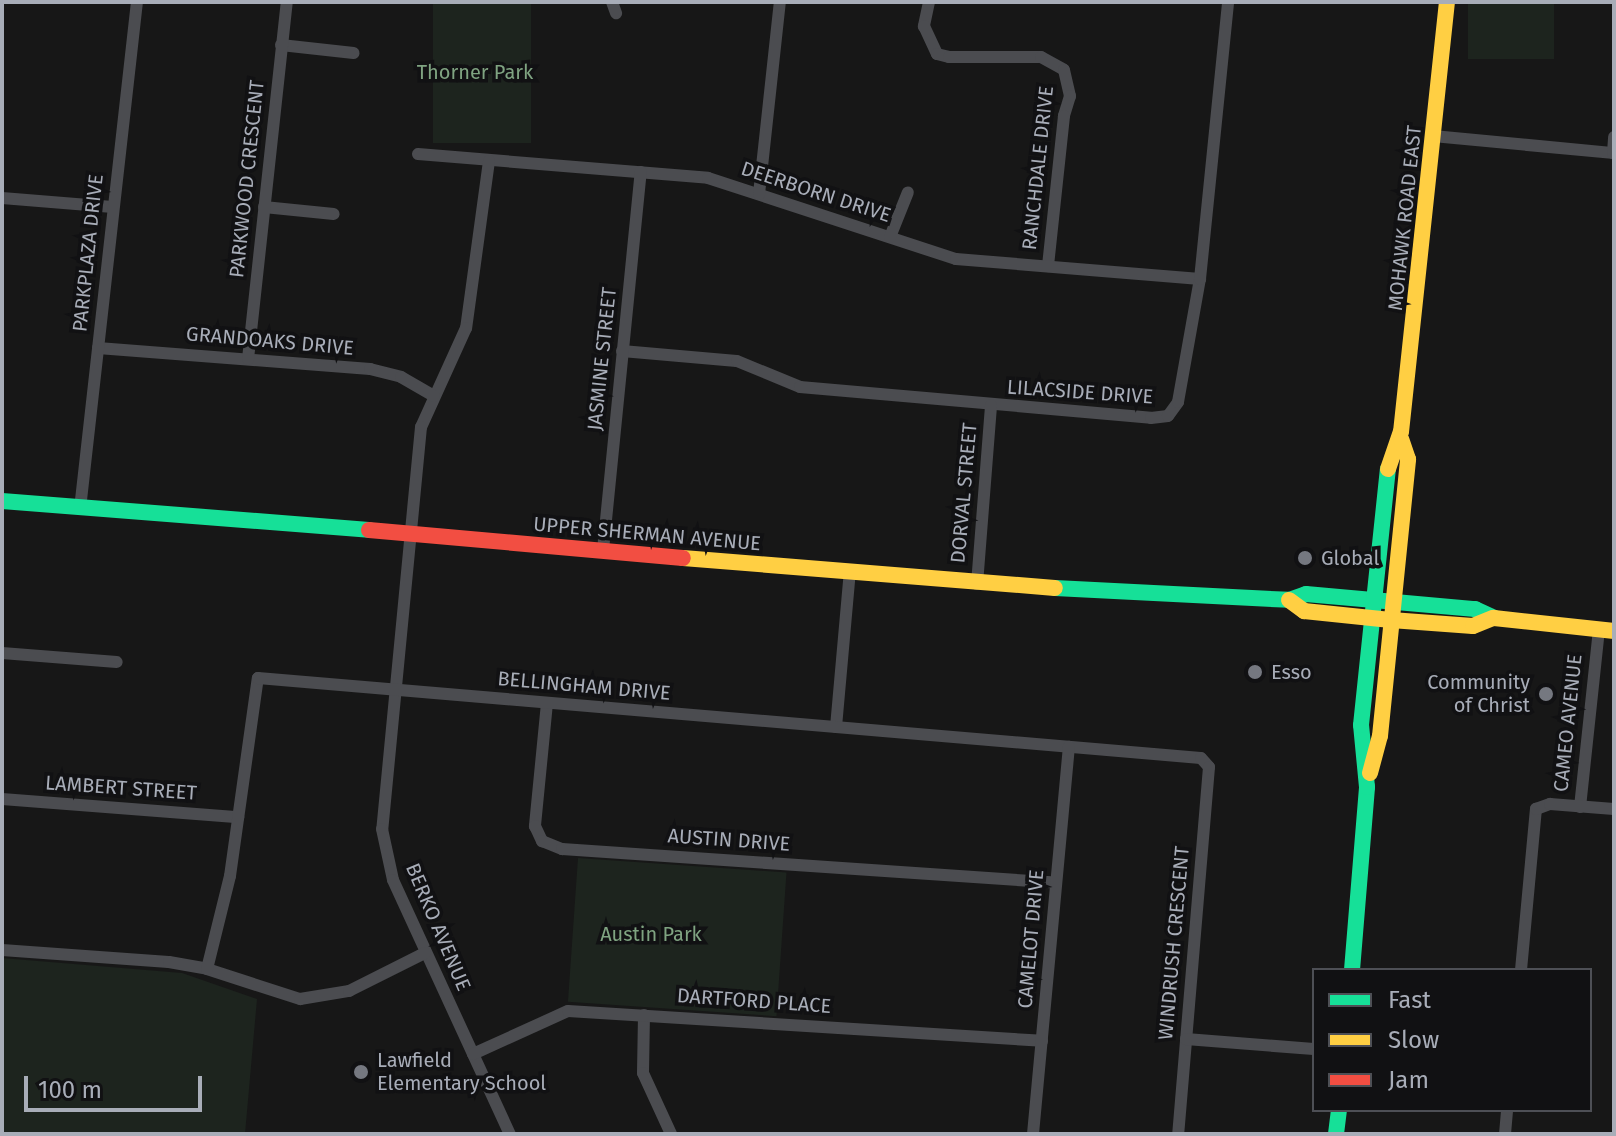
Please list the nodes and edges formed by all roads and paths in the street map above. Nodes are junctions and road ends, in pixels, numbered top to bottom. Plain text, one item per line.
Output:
1 (137, 2) edge
2 (287, 2) edge
3 (780, 2) edge
4 (929, 2) edge
5 (1228, 2) edge
6 (1447, 2) edge
7 (281, 45) junction
8 (354, 53) dead end
9 (1433, 136) junction
10 (1614, 137) edge
11 (1613, 153) edge
12 (418, 154) dead end
13 (489, 161) junction
14 (641, 172) junction
15 (908, 192) dead end
16 (759, 194) junction
17 (2, 198) edge
18 (113, 207) junction
19 (264, 207) junction
20 (334, 214) dead end
21 (890, 237) junction
22 (1048, 266) junction
23 (1200, 279) junction
24 (98, 348) junction
25 (622, 351) junction
26 (248, 359) junction
27 (434, 396) junction
28 (991, 406) junction
29 (1401, 439) junction
30 (2, 501) edge
31 (80, 509) junction
32 (411, 533) junction
33 (603, 550) junction
34 (850, 571) junction
35 (977, 584) junction
36 (1374, 599) junction
37 (1289, 600) junction
38 (1394, 601) junction
39 (1372, 618) junction
40 (1493, 618) junction
41 (1391, 620) junction
42 (1606, 630) edge
43 (2, 653) edge
44 (117, 662) dead end
45 (394, 691) junction
46 (547, 703) junction
47 (836, 727) junction
48 (1069, 747) junction
49 (1201, 758) joint
50 (1367, 787) junction
51 (2, 799) edge
52 (1580, 807) junction
53 (1614, 809) edge
54 (238, 817) junction
55 (1055, 883) junction
56 (2, 950) edge
57 (425, 953) junction
58 (1352, 968) edge
59 (1521, 968) edge
60 (207, 969) junction
61 (644, 1015) junction
62 (1186, 1039) junction
63 (1042, 1041) junction
64 (1312, 1049) edge
65 (473, 1054) junction
66 (1339, 1112) edge
67 (1507, 1112) edge
68 (510, 1134) edge
69 (671, 1134) edge
70 (1033, 1134) edge
71 (1178, 1134) edge
72 (1336, 1134) edge
73 (1505, 1134) edge

1 - 18 street, PARKPLAZA DRIVE
2 - 7 street, PARKWOOD CRESCENT
3 - 16 street
4 - 22 street, RANCHDALE DRIVE
5 - 23 street, LILACSIDE DRIVE
6 - 9 main road, MOHAWK ROAD EAST
7 - 8 street
7 - 19 street, PARKWOOD CRESCENT
9 - 11 street
9 - 29 main road, MOHAWK ROAD EAST
10 - 11 street
12 - 13 street, DEERBORN DRIVE
13 - 14 street, DEERBORN DRIVE
13 - 27 street, BERKO AVENUE
14 - 16 street, DEERBORN DRIVE
14 - 25 street, JASMINE STREET
15 - 21 street
16 - 21 street, DEERBORN DRIVE
17 - 18 street
18 - 24 street, PARKPLAZA DRIVE
19 - 20 street
19 - 26 street, PARKWOOD CRESCENT
21 - 22 street, DEERBORN DRIVE
22 - 23 street, DEERBORN DRIVE
23 - 28 street, LILACSIDE DRIVE
24 - 26 street, GRANDOAKS DRIVE
24 - 31 street, PARKPLAZA DRIVE
25 - 28 street, LILACSIDE DRIVE
25 - 33 street, JASMINE STREET
26 - 27 street, GRANDOAKS DRIVE
27 - 32 street, BERKO AVENUE
28 - 35 street, DORVAL STREET
29 - 36 main road, MOHAWK ROAD EAST
29 - 38 main road, MOHAWK ROAD EAST
30 - 31 main road, UPPER SHERMAN AVENUE
31 - 32 main road, UPPER SHERMAN AVENUE
32 - 33 main road, UPPER SHERMAN AVENUE
32 - 45 street, BERKO AVENUE
33 - 34 main road, UPPER SHERMAN AVENUE
34 - 35 main road, UPPER SHERMAN AVENUE
34 - 47 street
35 - 37 main road, UPPER SHERMAN AVENUE
36 - 37 main road, UPPER SHERMAN AVENUE
36 - 38 main road, UPPER SHERMAN AVENUE
36 - 39 main road, MOHAWK ROAD EAST
37 - 39 main road, UPPER SHERMAN AVENUE
38 - 40 main road, UPPER SHERMAN AVENUE
38 - 41 main road, MOHAWK ROAD EAST
39 - 41 main road, UPPER SHERMAN AVENUE
39 - 50 main road, MOHAWK ROAD EAST
40 - 41 main road, UPPER SHERMAN AVENUE
40 - 42 main road, UPPER SHERMAN AVENUE
41 - 50 main road, MOHAWK ROAD EAST
42 - 52 street, CAMEO AVENUE
43 - 44 street
45 - 46 street, BELLINGHAM DRIVE
45 - 54 street, BELLINGHAM DRIVE
45 - 57 street, BERKO AVENUE
46 - 47 street, BELLINGHAM DRIVE
46 - 55 street, AUSTIN DRIVE
47 - 48 street, BELLINGHAM DRIVE
48 - 49 street, BELLINGHAM DRIVE
48 - 55 street, CAMELOT DRIVE
49 - 62 street, WINDRUSH CRESCENT
50 - 58 main road, MOHAWK ROAD EAST
51 - 54 street, LAMBERT STREET
52 - 53 street
52 - 59 street, CAMEO AVENUE
54 - 60 street, BELLINGHAM DRIVE
55 - 63 street, CAMELOT DRIVE
56 - 60 street
57 - 60 street
57 - 65 street, BERKO AVENUE
61 - 63 street, DARTFORD PLACE
61 - 65 street, DARTFORD PLACE
61 - 69 street
62 - 64 street
62 - 71 street, WINDRUSH CRESCENT
63 - 70 street, CAMELOT DRIVE
65 - 68 street, BERKO AVENUE
66 - 72 main road
67 - 73 street

